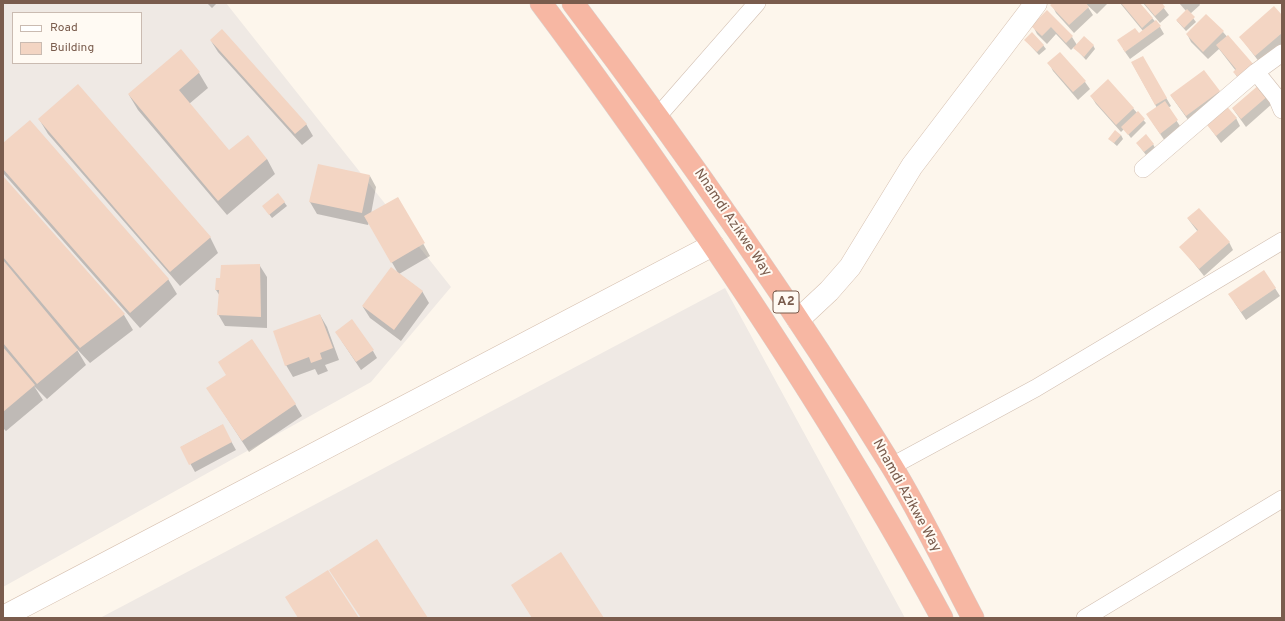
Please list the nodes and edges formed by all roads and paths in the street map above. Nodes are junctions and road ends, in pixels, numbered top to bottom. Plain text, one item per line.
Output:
1 (541, 3) edge
2 (573, 3) edge
3 (757, 3) edge
4 (1036, 3) edge
5 (1282, 53) edge
6 (1256, 72) junction
7 (1282, 110) edge
8 (658, 116) junction
9 (1143, 169) dead end
10 (1282, 241) edge
11 (713, 245) junction
12 (798, 320) junction
13 (892, 466) junction
14 (1282, 500) edge
15 (3, 617) edge
16 (942, 618) edge
17 (973, 618) edge
18 (1084, 618) edge

1 - 11 highway, Nnamdi Azikwe Way / A2
2 - 8 highway, Nnamdi Azikwe Way / A2
3 - 8 street
4 - 12 street
5 - 6 street
6 - 7 street
6 - 9 street
8 - 12 highway, Nnamdi Azikwe Way / A2
10 - 13 street
11 - 15 street
11 - 16 highway, Nnamdi Azikwe Way / A2
12 - 13 highway, Nnamdi Azikwe Way / A2
13 - 17 highway, Nnamdi Azikwe Way / A2
14 - 18 street

